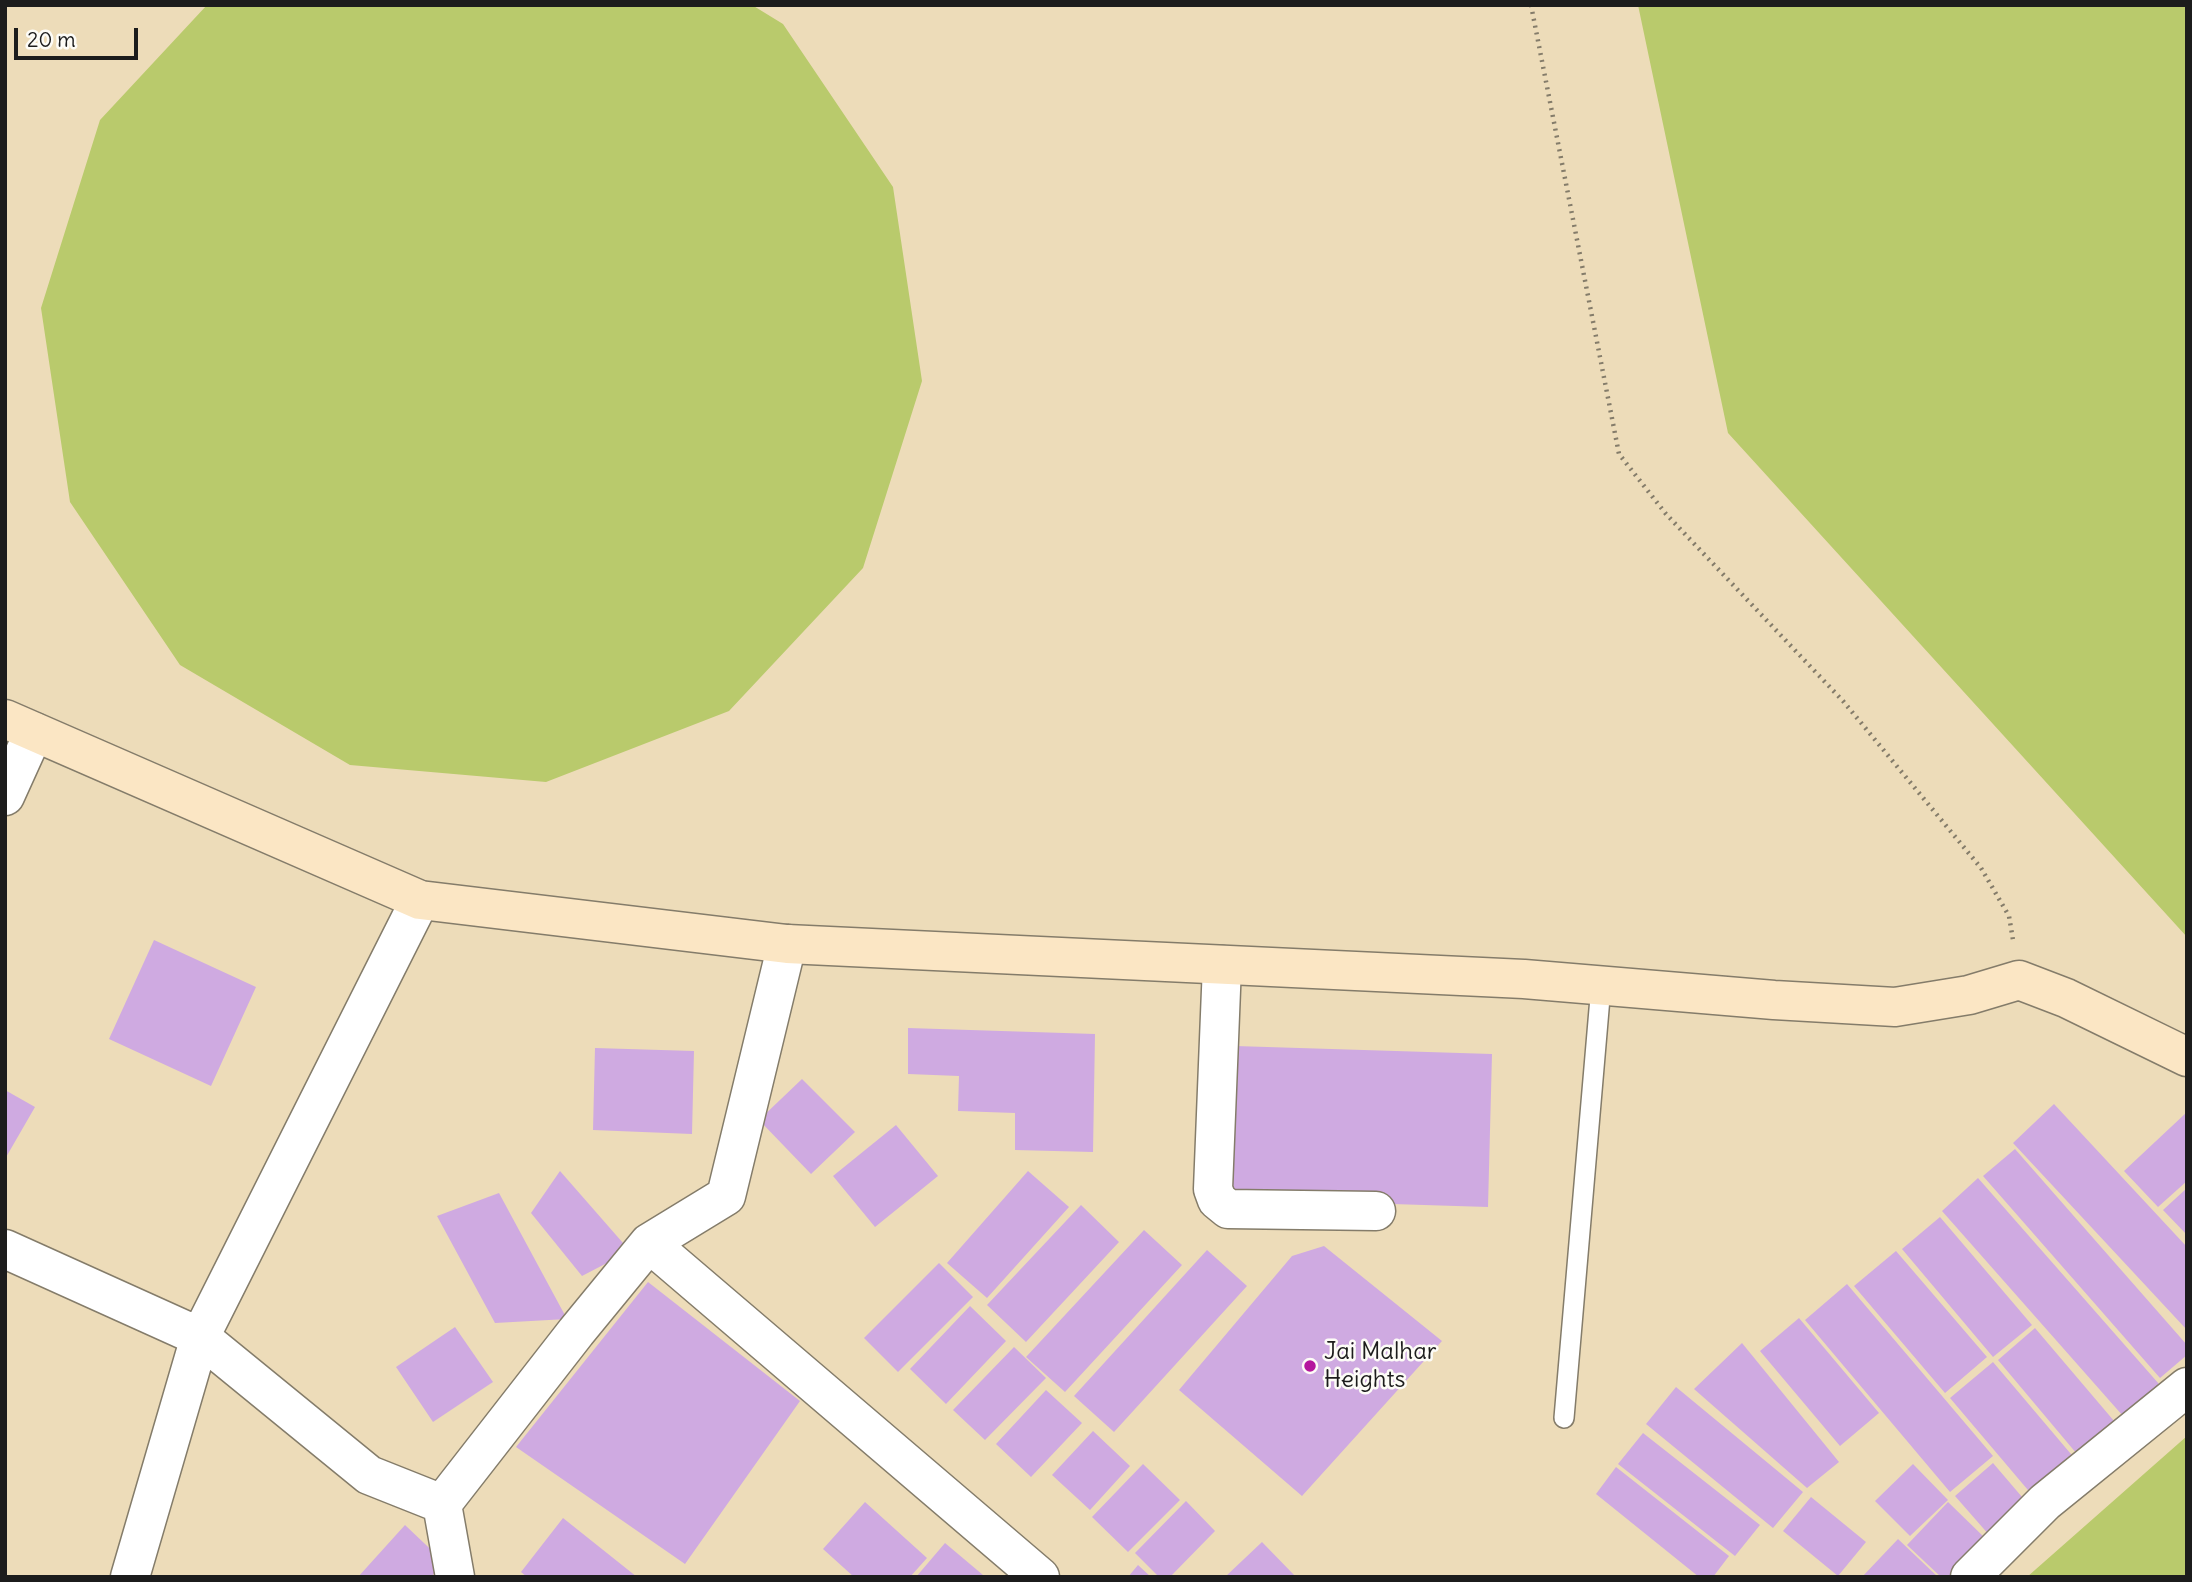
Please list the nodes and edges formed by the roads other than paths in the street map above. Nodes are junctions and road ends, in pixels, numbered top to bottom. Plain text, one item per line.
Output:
1 (20, 726) edge
2 (5, 796) edge
3 (420, 900) junction
4 (787, 944) junction
5 (1222, 965) junction
6 (1601, 986) junction
7 (2187, 1057) edge
8 (1376, 1211) dead end
9 (649, 1243) junction
10 (5, 1250) edge
11 (200, 1337) junction
12 (2187, 1387) edge
13 (1564, 1418) dead end
14 (442, 1504) junction
15 (130, 1577) edge
16 (455, 1577) edge
17 (1040, 1577) edge
18 (1970, 1577) edge

1 - 2 street
1 - 3 street
3 - 4 street
3 - 11 street
4 - 5 street
4 - 9 street
5 - 6 street
5 - 8 street
6 - 7 street
6 - 13 lane
9 - 14 street
9 - 17 street
10 - 11 street
11 - 14 street
11 - 15 street
12 - 18 street
14 - 16 street

